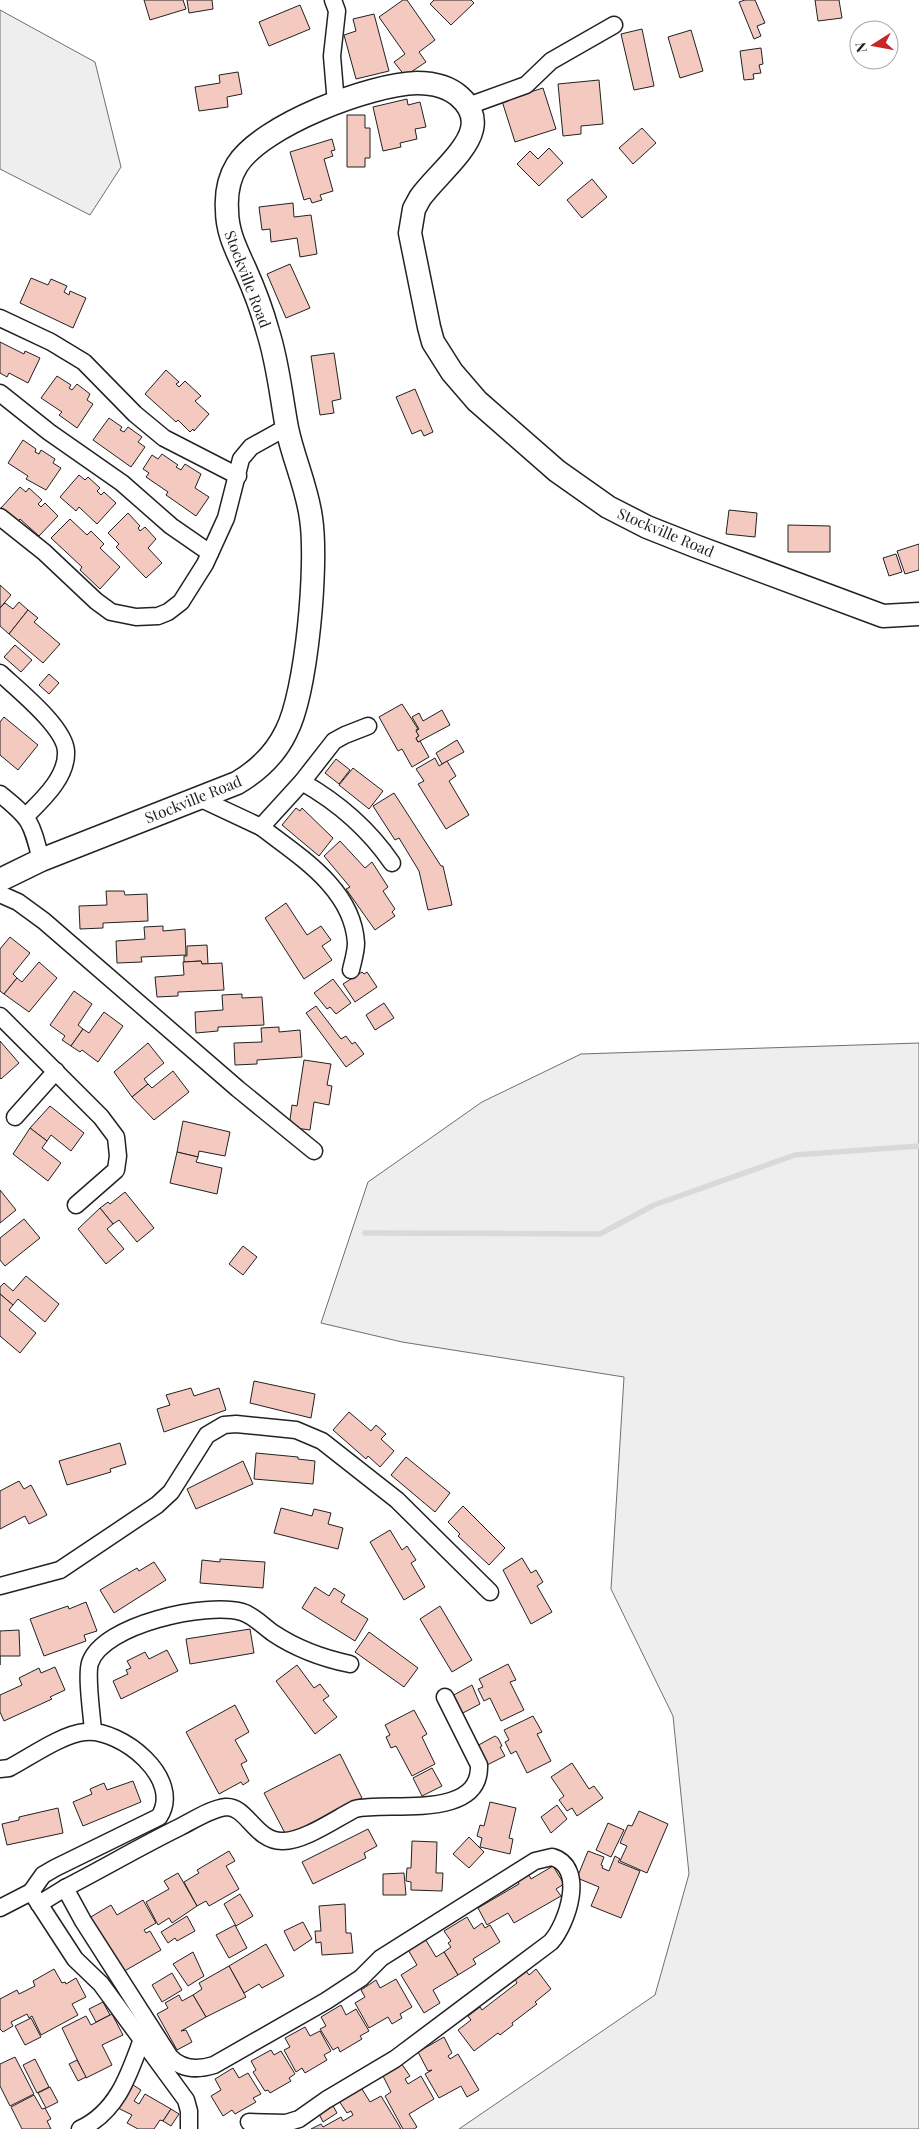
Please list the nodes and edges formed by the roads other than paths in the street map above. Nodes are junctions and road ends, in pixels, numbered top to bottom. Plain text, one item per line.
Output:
1 (333, 0) edge
2 (614, 25) dead end
3 (336, 104) junction
4 (468, 106) junction
5 (0, 318) edge
6 (0, 393) edge
7 (287, 427) junction
8 (238, 476) junction
9 (0, 517) edge
10 (210, 553) junction
11 (919, 614) edge
12 (0, 673) edge
13 (368, 726) dead end
14 (302, 782) junction
15 (0, 794) edge
16 (199, 798) junction
17 (26, 816) junction
18 (261, 827) junction
19 (41, 860) junction
20 (392, 863) dead end
21 (0, 880) edge
22 (0, 894) edge
23 (351, 970) dead end
24 (0, 1016) edge
25 (56, 1071) junction
26 (15, 1117) dead end
27 (314, 1151) dead end
28 (76, 1205) dead end
29 (0, 1586) edge
30 (490, 1592) dead end
31 (350, 1664) dead end
32 (445, 1697) dead end
33 (93, 1731) junction
34 (0, 1770) edge
35 (65, 1888) junction
36 (35, 1898) junction
37 (0, 1908) edge
38 (142, 2039) junction
39 (249, 2122) dead end
40 (80, 2129) edge
41 (189, 2129) edge

1 - 3 street
2 - 4 street
3 - 4 street, Stockville Road
3 - 7 street, Stockville Road
4 - 11 street, Stockville Road
5 - 8 street
6 - 10 street
7 - 8 street
7 - 16 street, Stockville Road
8 - 10 street
9 - 10 street
12 - 17 street
13 - 14 street
14 - 18 street
14 - 20 street
15 - 17 street
16 - 18 street
16 - 19 street, Stockville Road
17 - 19 street
18 - 23 street
19 - 21 street, Stockville Road
22 - 27 street
24 - 25 street
25 - 26 street
25 - 28 street
29 - 30 street
31 - 33 street
32 - 35 street
33 - 34 street
33 - 36 street
35 - 36 street
35 - 39 street
36 - 37 street
36 - 38 street
38 - 40 street
38 - 41 street

